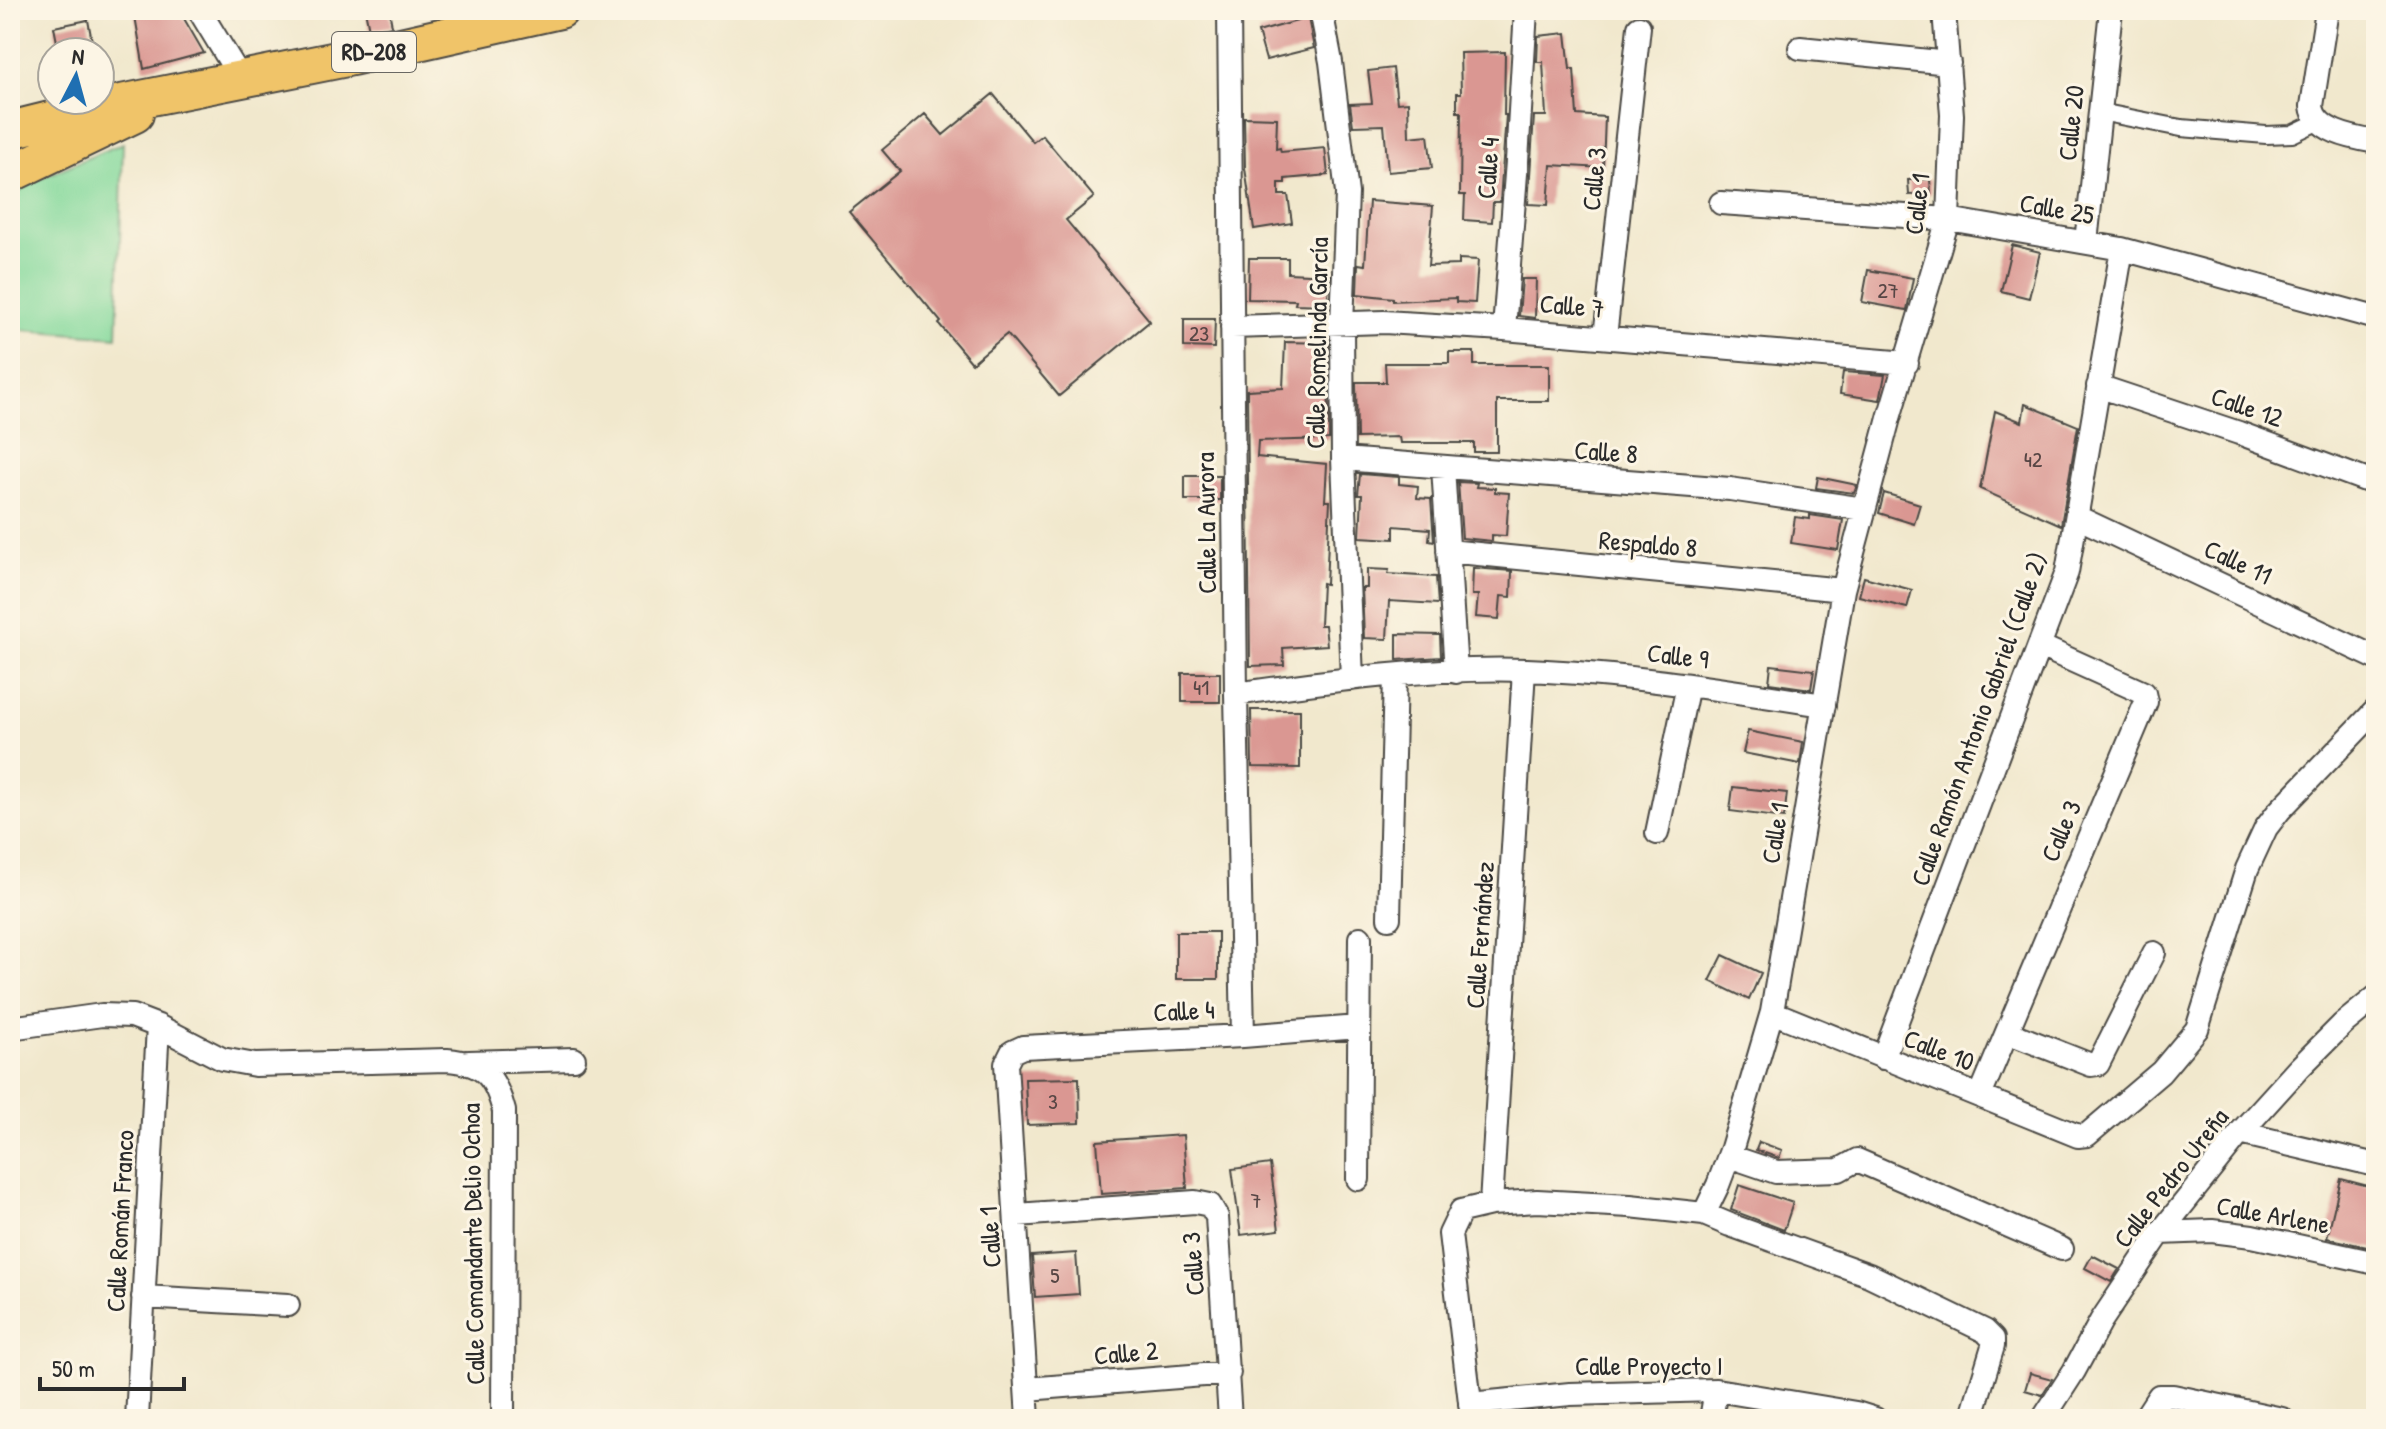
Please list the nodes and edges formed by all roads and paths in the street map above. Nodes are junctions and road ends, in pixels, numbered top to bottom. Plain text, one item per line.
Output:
1 (199, 10) edge
2 (560, 10) edge
3 (1229, 10) edge
4 (1321, 10) edge
5 (1526, 10) edge
6 (1944, 10) edge
7 (2111, 10) edge
8 (2322, 11) edge
9 (458, 21) edge
10 (1639, 27) dead end
11 (1800, 48) dead end
12 (1949, 63) junction
13 (241, 79) junction
14 (187, 90) junction
15 (116, 104) edge
16 (36, 109) edge
17 (10, 110) edge
18 (2100, 112) junction
19 (67, 116) edge
20 (2317, 122) junction
21 (10, 130) edge
22 (2376, 142) edge
23 (10, 174) edge
24 (1721, 203) dead end
25 (1948, 219) junction
26 (2086, 242) junction
27 (2122, 249) junction
28 (2376, 318) edge
29 (1342, 325) junction
30 (1232, 327) junction
31 (1504, 329) junction
32 (1605, 337) junction
33 (1907, 363) junction
34 (2098, 386) junction
35 (1343, 459) junction
36 (1443, 467) junction
37 (2376, 484) edge
38 (1864, 509) junction
39 (2077, 517) junction
40 (1448, 551) junction
41 (1843, 590) junction
42 (2040, 646) junction
43 (2376, 658) edge
44 (1524, 670) junction
45 (1456, 672) junction
46 (1395, 675) junction
47 (1352, 679) junction
48 (1688, 685) junction
49 (1236, 694) junction
50 (1824, 705) junction
51 (2376, 710) edge
52 (1657, 833) dead end
53 (1389, 918) dead end
54 (1360, 938) dead end
55 (2154, 953) dead end
56 (2376, 997) edge
57 (1772, 1012) junction
58 (158, 1026) junction
59 (1359, 1027) junction
60 (10, 1028) edge
61 (2007, 1032) junction
62 (1243, 1036) junction
63 (1012, 1052) joint
64 (1883, 1058) junction
65 (574, 1059) dead end
66 (477, 1067) junction
67 (1980, 1096) junction
68 (2240, 1133) junction
69 (1729, 1156) junction
70 (2376, 1165) edge
71 (1358, 1179) dead end
72 (1491, 1204) junction
73 (1704, 1214) junction
74 (1017, 1215) junction
75 (2160, 1233) junction
76 (2062, 1249) dead end
77 (2376, 1263) edge
78 (143, 1297) junction
79 (288, 1305) dead end
80 (1229, 1373) junction
81 (1027, 1389) junction
82 (1716, 1390) junction
83 (1471, 1411) edge
84 (137, 1419) edge
85 (503, 1419) edge
86 (1028, 1419) edge
87 (1230, 1419) edge
88 (1711, 1419) edge
89 (1875, 1419) edge
90 (1971, 1419) edge
91 (2043, 1419) edge
92 (2144, 1419) edge
93 (2282, 1419) edge

1 - 13 street
2 - 9 main road, RD-208
3 - 30 street, Calle La Aurora
4 - 29 street, Calle Romelinda García
5 - 31 street, Calle 4
6 - 12 street, Calle 1
7 - 18 street, Calle 20
8 - 20 street
9 - 13 main road, RD-208
10 - 32 street, Calle 3
11 - 12 street
12 - 25 street, Calle 1
13 - 14 main road, RD-208
14 - 15 main road, RD-208
14 - 23 main road
16 - 17 main road, RD-208
18 - 20 street
18 - 26 street, Calle 20
19 - 21 main road, RD-208
20 - 22 street
24 - 25 street, Calle 25
25 - 26 street, Calle 25
25 - 33 street, Calle 1
26 - 27 street, Calle 25
27 - 28 street, Calle 25
27 - 34 street, Calle Ramón Antonio Gabriel (Calle 2)
29 - 30 street, Calle 7
29 - 31 street, Calle 7
29 - 35 street, Calle Romelinda García
30 - 49 street, Calle La Aurora
31 - 32 street, Calle 7
32 - 33 street, Calle 7
33 - 38 street, Calle 1
34 - 37 street, Calle 12
34 - 39 street, Calle Ramón Antonio Gabriel (Calle 2)
35 - 36 street, Calle 8
35 - 47 street, Calle Romelinda García
36 - 38 street, Calle 8
36 - 40 street
38 - 41 street, Calle 1
39 - 42 street, Calle Ramón Antonio Gabriel (Calle 2)
39 - 43 street, Calle 11
40 - 41 street, Respaldo 8
40 - 45 street
41 - 50 street, Calle 1
42 - 61 street, Calle 3
42 - 64 street, Calle Ramón Antonio Gabriel (Calle 2)
44 - 45 street, Calle 9
44 - 48 street, Calle 9
44 - 72 street, Calle Fernández
45 - 46 street
46 - 47 street
46 - 53 street
47 - 49 street
48 - 50 street, Calle 9
48 - 52 street
49 - 62 street, Calle La Aurora
50 - 57 street, Calle 1
51 - 67 street, Calle 10
54 - 59 street
55 - 61 street
56 - 68 street, Calle Pedro Ureña
57 - 64 street, Calle 10
57 - 69 street, Calle 1
58 - 60 street
58 - 66 street
58 - 78 street, Calle Román Franco
59 - 62 street, Calle 4
59 - 71 street
61 - 67 street, Calle 3
62 - 63 street, Calle 4
63 - 74 street, Calle 1
64 - 67 street, Calle 10
65 - 66 street
66 - 85 street, Calle Comandante Delio Ochoa
68 - 70 street
68 - 75 street, Calle Pedro Ureña
69 - 73 street, Calle 1
69 - 76 street
72 - 73 street
72 - 83 street
73 - 90 street
74 - 80 street, Calle 3
74 - 81 street, Calle 1
75 - 77 street, Calle Arlene
75 - 91 street, Calle Pedro Ureña
78 - 79 street
78 - 84 street, Calle Román Franco
80 - 81 street, Calle 2
80 - 87 street, Calle 3
81 - 86 street, Calle 1
82 - 83 street, Calle Proyecto I
82 - 88 street
82 - 89 street, Calle Proyecto I
92 - 93 street

